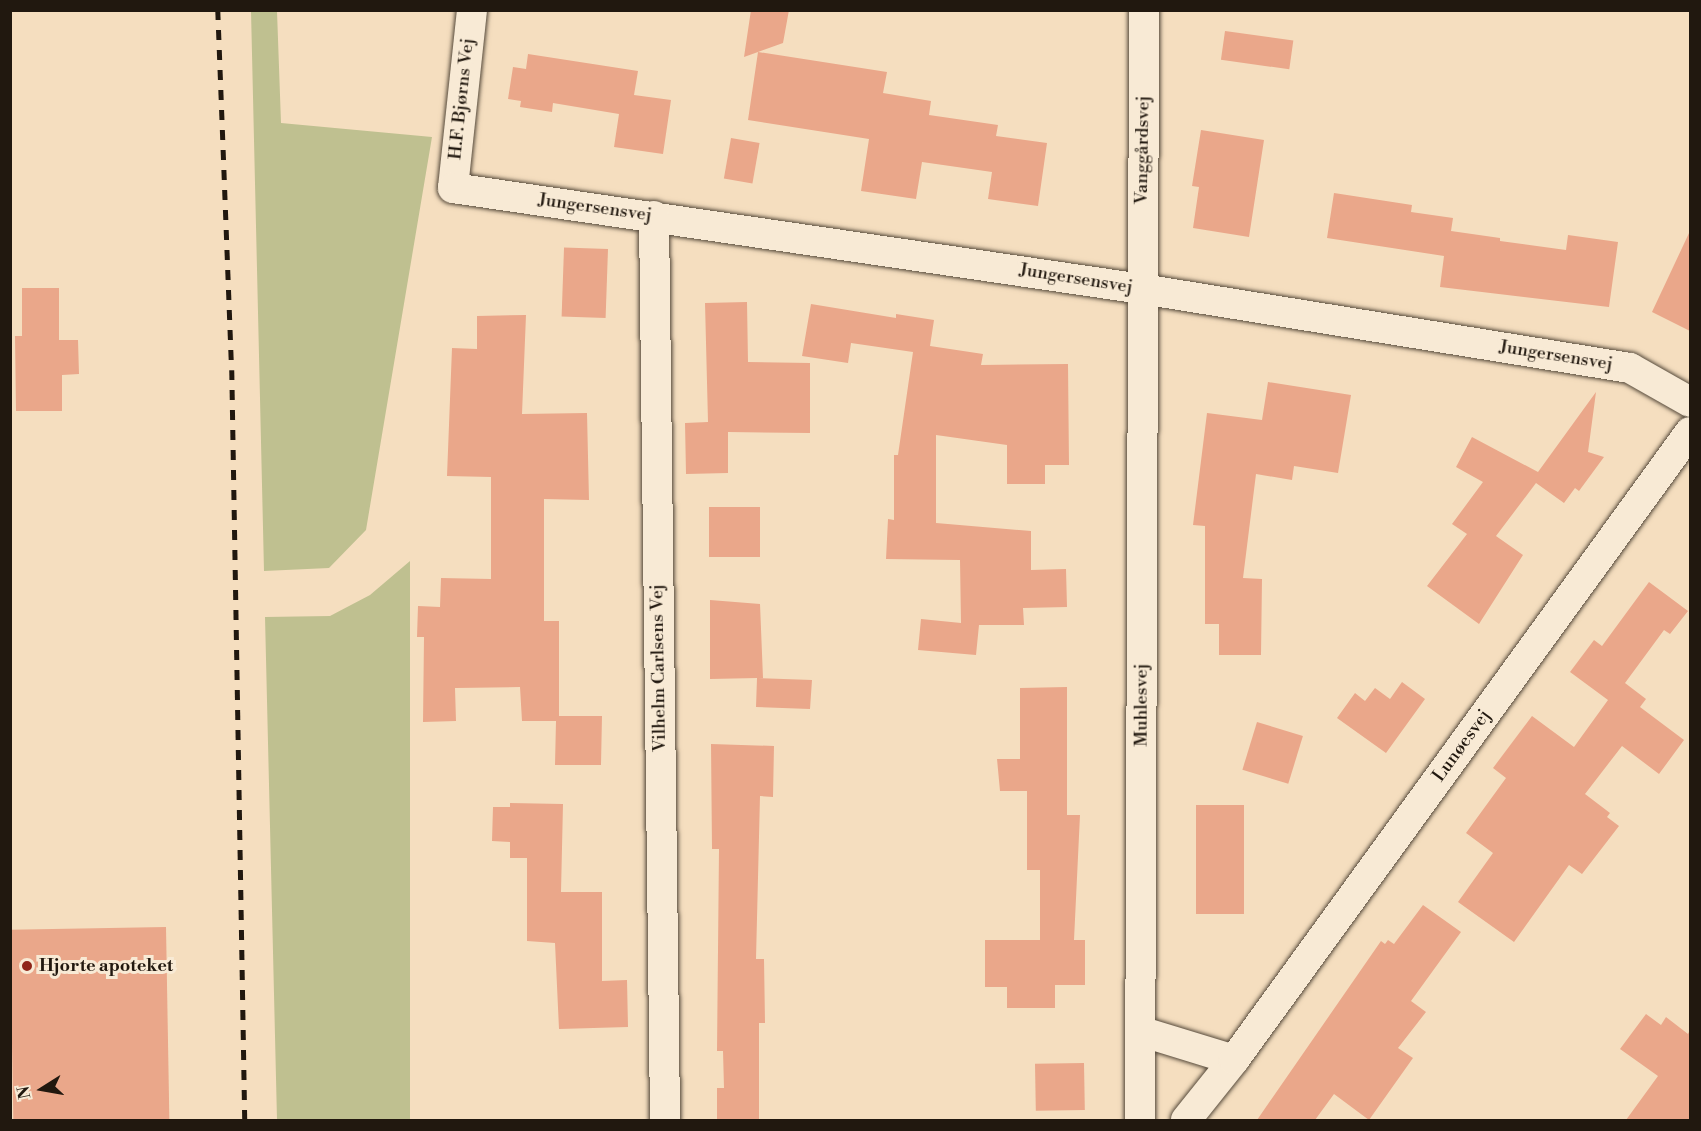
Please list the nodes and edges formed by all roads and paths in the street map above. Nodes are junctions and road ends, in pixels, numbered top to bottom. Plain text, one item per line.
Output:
1 (472, 10) edge
2 (1144, 10) edge
3 (453, 188) joint
4 (654, 216) junction
5 (1142, 289) junction
6 (1690, 402) edge
7 (1690, 432) edge
8 (1143, 1032) junction
9 (1234, 1060) junction
10 (665, 1120) edge
11 (1140, 1120) edge
12 (1186, 1120) edge

1 - 3 street, H.F. Bjørns Vej
2 - 5 street, Vanggårdsvej
3 - 4 street, Jungersensvej
4 - 5 street, Jungersensvej
4 - 10 street, Vilhelm Carlsens Vej
5 - 6 street, Jungersensvej
5 - 8 street, Muhlesvej
7 - 9 street, Lunøesvej
8 - 9 street
8 - 11 street, Muhlesvej
9 - 12 street, Lunøesvej

